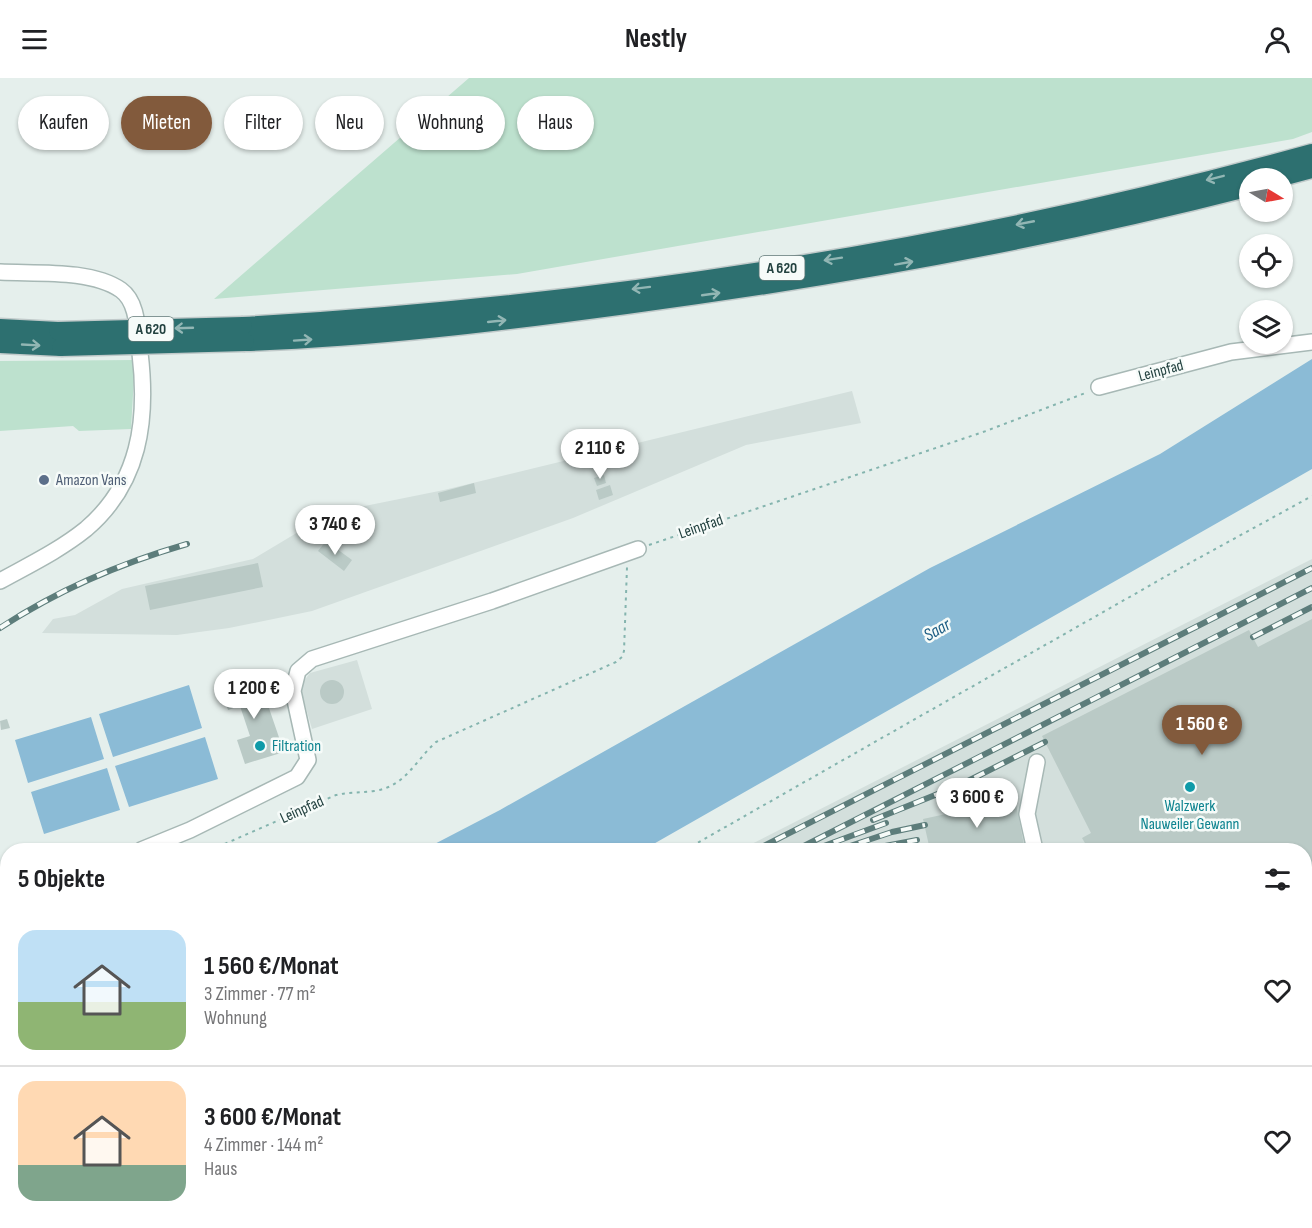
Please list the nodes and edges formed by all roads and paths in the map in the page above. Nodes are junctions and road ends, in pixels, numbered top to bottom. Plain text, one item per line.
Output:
1 (1312, 153) edge
2 (1312, 169) edge
3 (1293, 174) edge
4 (1239, 189) edge
5 (0, 272) edge
6 (0, 328) edge
7 (244, 334) junction
8 (60, 339) junction
9 (1312, 342) edge
10 (0, 344) edge
11 (1099, 387) joint
12 (1312, 496) edge
13 (638, 549) junction
14 (0, 581) edge
15 (1036, 762) dead end
16 (158, 843) edge
17 (227, 843) edge
18 (697, 843) edge
19 (1033, 843) edge

1 -> 7 highway, A 620
2 - 3 highway
7 -> 4 highway, A 620
5 - 14 street
6 - 8 highway, A 620
7 - 8 highway, A 620, bridge
10 -> 8 highway, A 620
9 - 11 street, Leinpfad
11 - 13 path, Leinpfad
12 - 18 path
13 - 16 street
13 - 17 path, Leinpfad
15 - 19 street

